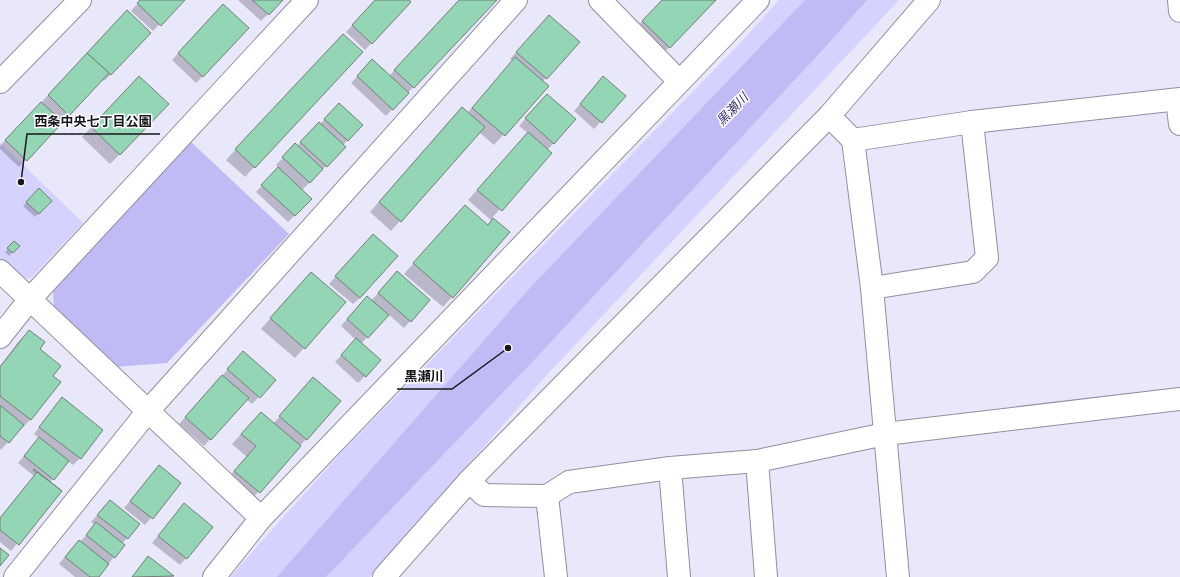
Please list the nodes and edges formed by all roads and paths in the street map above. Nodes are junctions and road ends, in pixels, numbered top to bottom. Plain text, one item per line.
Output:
1 (80, 0) edge
2 (307, 0) edge
3 (516, 0) edge
4 (600, 0) edge
5 (758, 0) edge
6 (929, 0) edge
7 (1179, 0) edge
8 (1180, 11) edge
9 (0, 82) edge
10 (679, 82) junction
11 (1178, 100) edge
12 (829, 116) junction
13 (972, 122) junction
14 (1180, 124) edge
15 (853, 140) junction
16 (0, 271) edge
17 (872, 288) junction
18 (30, 299) junction
19 (0, 337) edge
20 (1180, 399) edge
21 (148, 411) junction
22 (885, 434) junction
23 (757, 461) junction
24 (670, 468) junction
25 (469, 481) junction
26 (547, 496) junction
27 (261, 518) junction
28 (15, 577) edge
29 (214, 577) edge
30 (384, 577) edge
31 (556, 577) edge
32 (679, 577) edge
33 (766, 577) edge
34 (898, 577) edge

1 - 9 street
2 - 18 street
3 - 21 street
4 - 10 street
5 - 10 street
6 - 12 street
7 - 8 street
10 - 27 street
11 - 13 street
11 - 14 street
12 - 15 street
12 - 25 street
13 - 15 street
13 - 17 street
15 - 17 street
16 - 18 street
17 - 22 street
18 - 19 street
18 - 21 street
20 - 22 street
21 - 27 street
21 - 28 street
22 - 23 street
22 - 34 street
23 - 24 street
23 - 33 street
24 - 26 street
24 - 32 street
25 - 26 street
25 - 30 street
26 - 31 street
27 - 29 street

